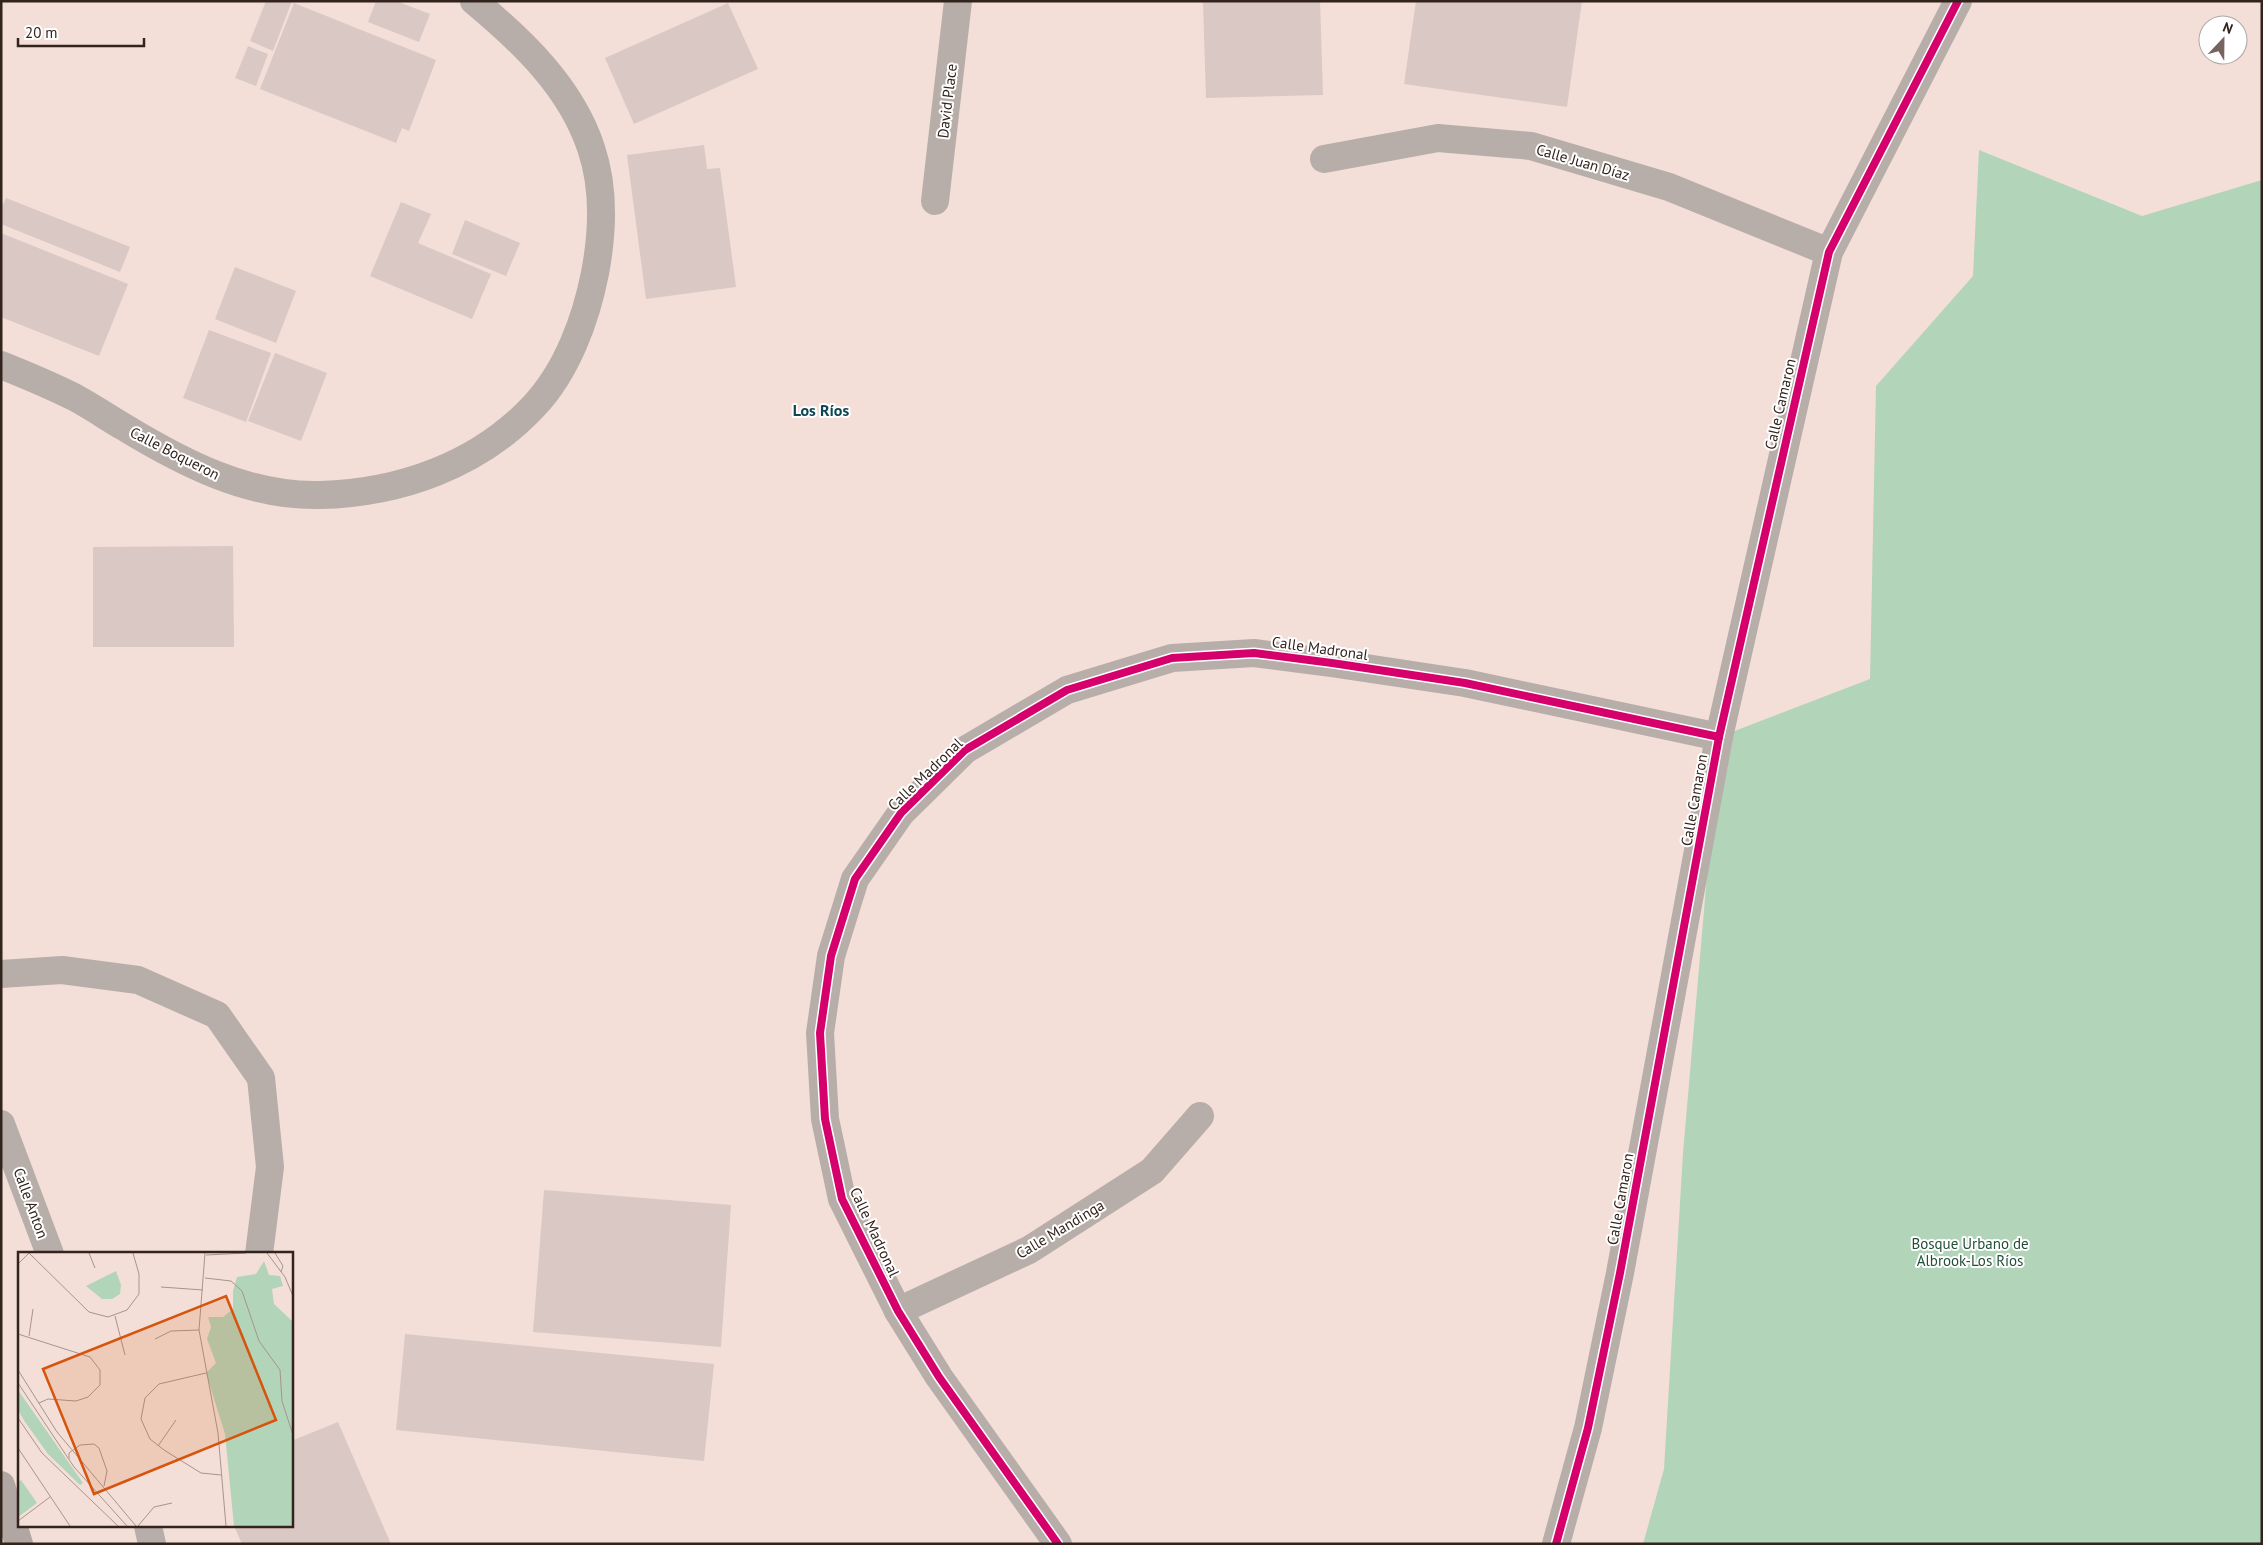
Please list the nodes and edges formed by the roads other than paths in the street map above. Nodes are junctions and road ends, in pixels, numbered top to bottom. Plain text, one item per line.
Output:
1 (474, 1) edge
2 (958, 1) edge
3 (1958, 1) edge
4 (1324, 159) dead end
5 (935, 201) dead end
6 (1829, 252) junction
7 (1, 365) edge
8 (1719, 737) junction
9 (1, 974) edge
10 (1200, 1116) dead end
11 (1, 1124) edge
12 (49, 1252) edge
13 (258, 1252) edge
14 (898, 1311) junction
15 (1, 1485) edge
16 (148, 1528) edge
17 (19, 1544) edge
18 (152, 1544) edge
19 (1058, 1544) edge
20 (1556, 1544) edge

1 - 7 street, Calle Boqueron
2 - 5 street, David Place
3 - 6 street, Calle Camaron
4 - 6 street, Calle Juan Díaz
6 - 8 street, Calle Camaron
8 - 14 street, Calle Madronal
8 - 20 street, Calle Camaron
9 - 13 street
10 - 14 street, Calle Mandinga
11 - 12 street, Calle Anton
14 - 19 street, Calle Madronal
15 - 17 main road
16 - 18 street

